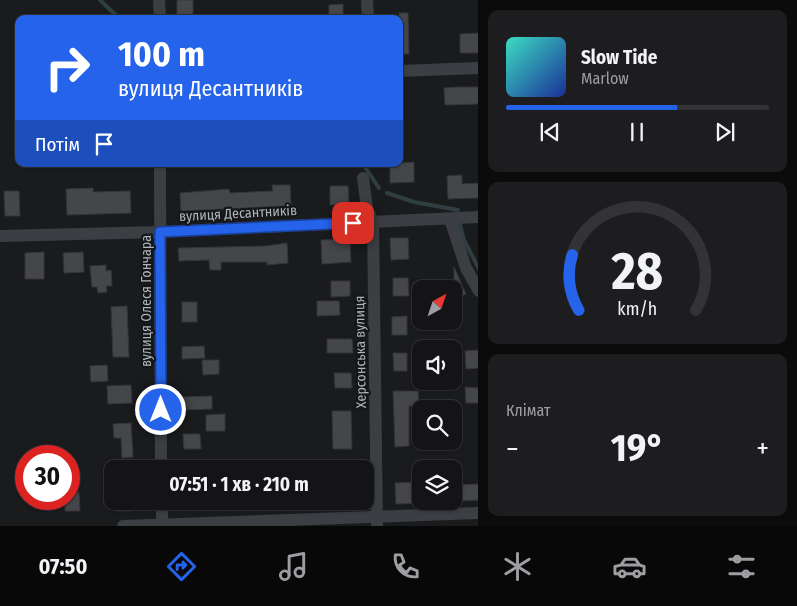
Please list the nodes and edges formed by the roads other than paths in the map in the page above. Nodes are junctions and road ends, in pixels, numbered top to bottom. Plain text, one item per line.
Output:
1 (160, 0) edge
2 (367, 0) edge
3 (160, 15) edge
4 (368, 15) edge
5 (478, 68) edge
6 (403, 71) edge
7 (160, 167) edge
8 (363, 178) dead end
9 (478, 217) edge
10 (450, 218) junction
11 (373, 222) junction
12 (160, 232) junction
13 (0, 236) edge
14 (478, 291) edge
15 (162, 460) edge
16 (162, 510) edge
17 (478, 513) edge
18 (377, 522) edge
19 (162, 525) edge
20 (123, 526) edge

1 - 3 street
2 - 4 street
5 - 6 street
7 - 12 street, вулиця Олеся Гончара
8 - 11 street, Херсонська вулиця
9 - 10 street, вулиця Десантників
10 - 11 street, вулиця Десантників
10 - 14 street
11 - 12 street, вулиця Десантників
11 - 18 street, Херсонська вулиця
12 - 13 street, вулиця Десантників
12 - 15 street, вулиця Олеся Гончара
16 - 19 street
17 - 18 street
18 - 19 street
19 - 20 street

